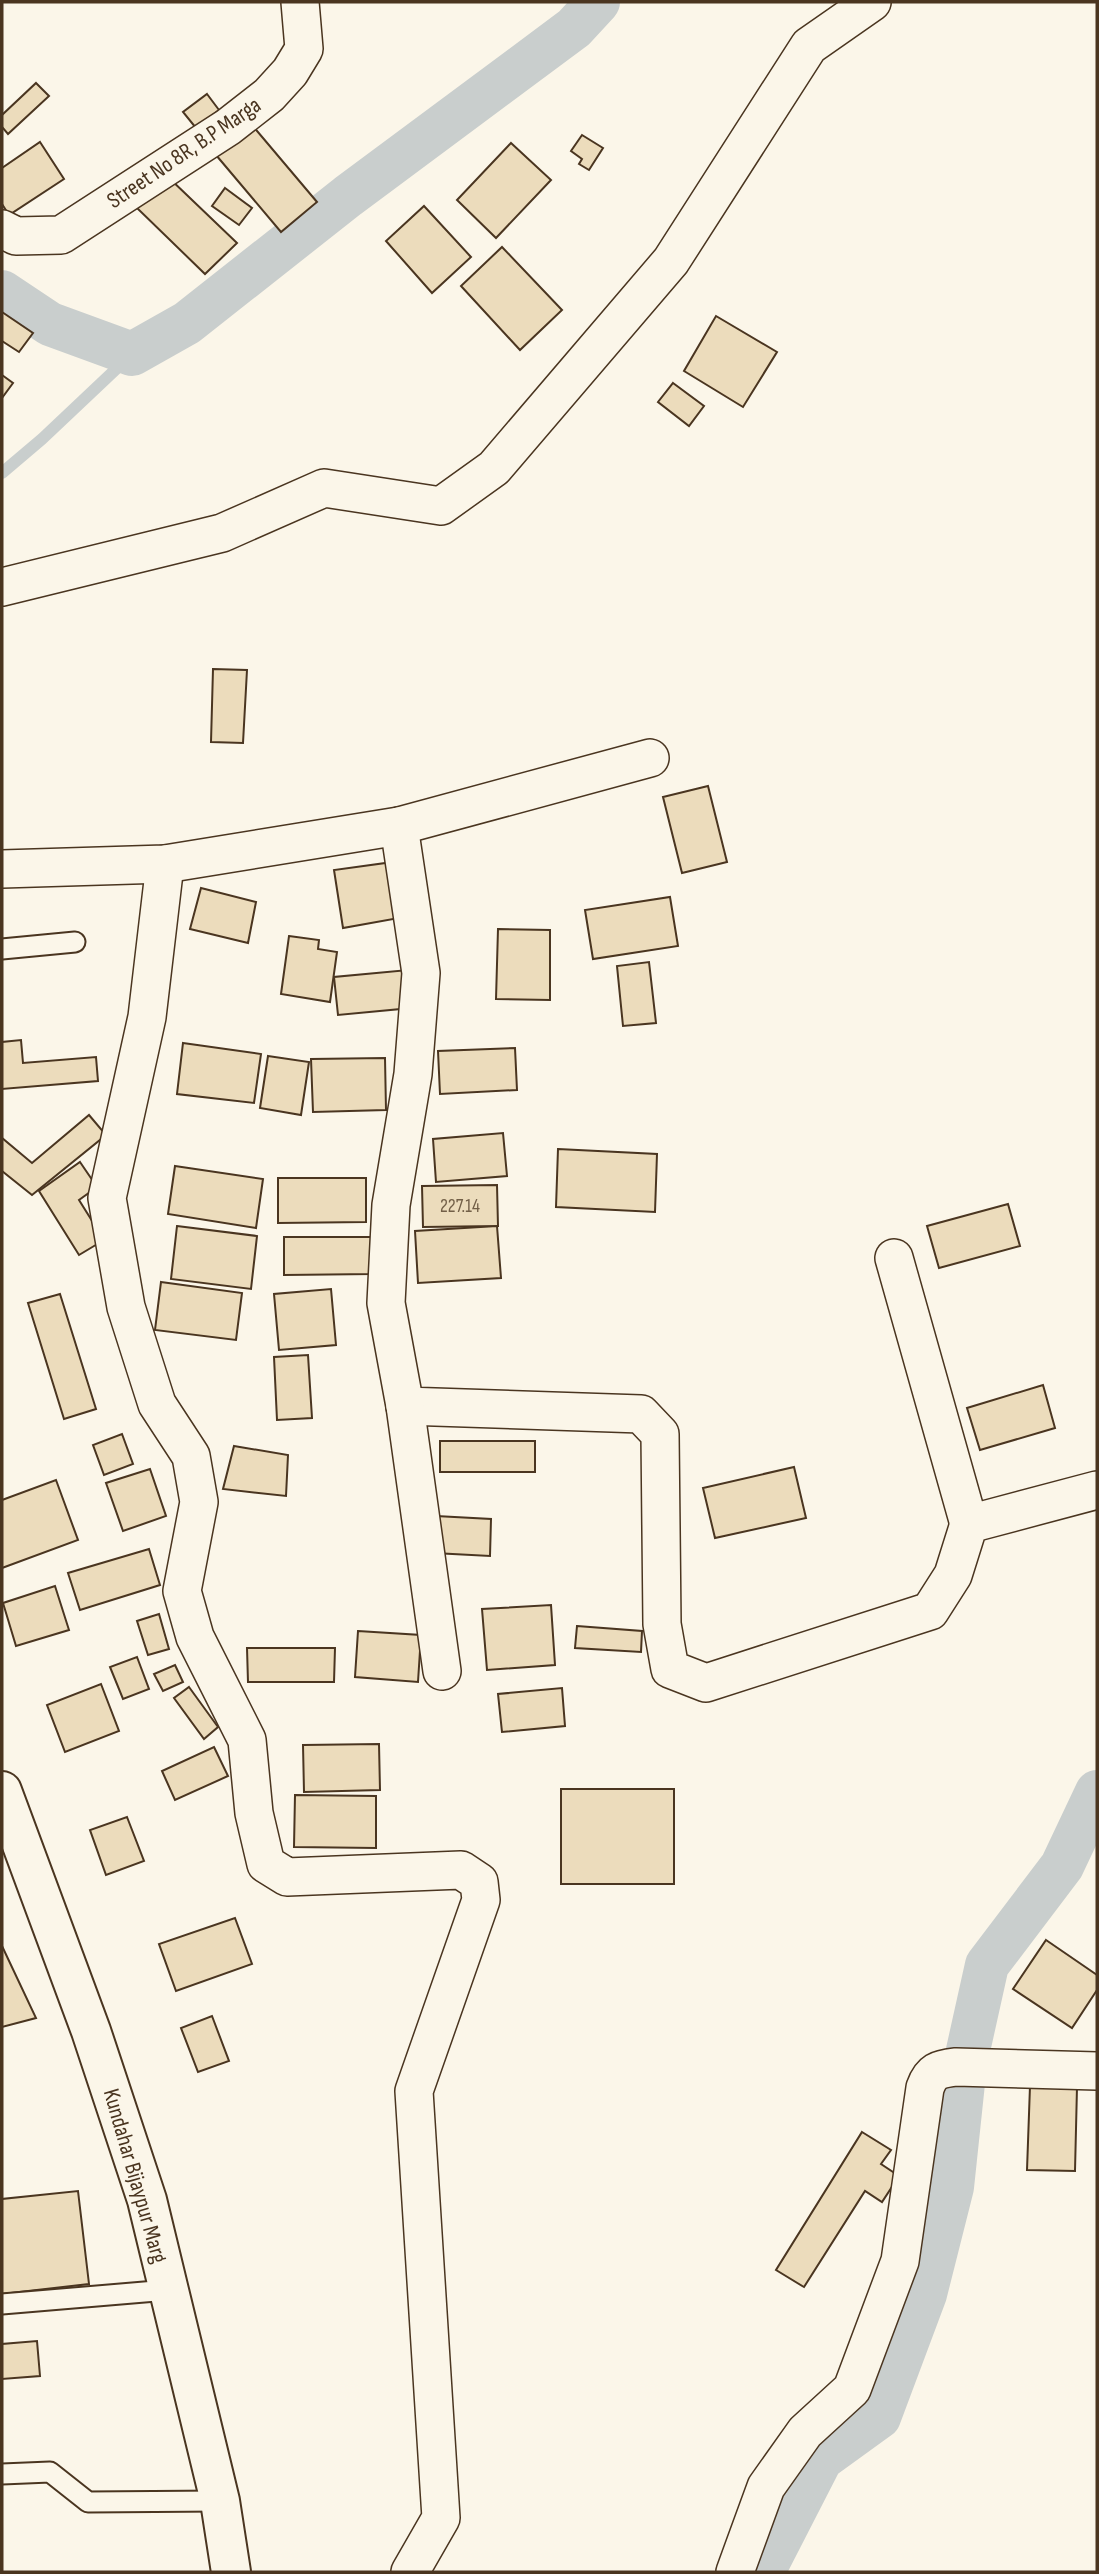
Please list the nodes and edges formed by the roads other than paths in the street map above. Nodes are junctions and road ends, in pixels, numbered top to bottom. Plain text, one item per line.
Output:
1 (300, 2) edge
2 (872, 2) edge
3 (2, 229) edge
4 (2, 587) edge
5 (650, 758) dead end
6 (399, 826) junction
7 (164, 864) junction
8 (2, 869) edge
9 (75, 942) dead end
10 (2, 949) edge
11 (894, 1258) dead end
12 (405, 1406) junction
13 (1097, 1490) edge
14 (969, 1524) junction
15 (442, 1671) dead end
16 (2, 1791) edge
17 (1091, 2062) edge
18 (168, 2290) junction
19 (2, 2304) edge
20 (2, 2474) edge
21 (219, 2501) junction
22 (231, 2572) edge
23 (410, 2572) edge
24 (735, 2572) edge

1 - 3 street, Street No 8R, B.P Marga
2 - 4 street
5 - 6 street
6 - 7 street
6 - 12 street
7 - 8 street
7 - 23 street
9 - 10 lane
11 - 14 street
12 - 14 street
12 - 15 street
13 - 14 street
16 - 18 main road, Kundahar Bijaypur Marg
17 - 24 street
18 - 19 lane
18 - 21 main road, Kundahar Bijaypur Marg
20 - 21 lane
21 - 22 main road, Kundahar Bijaypur Marg

